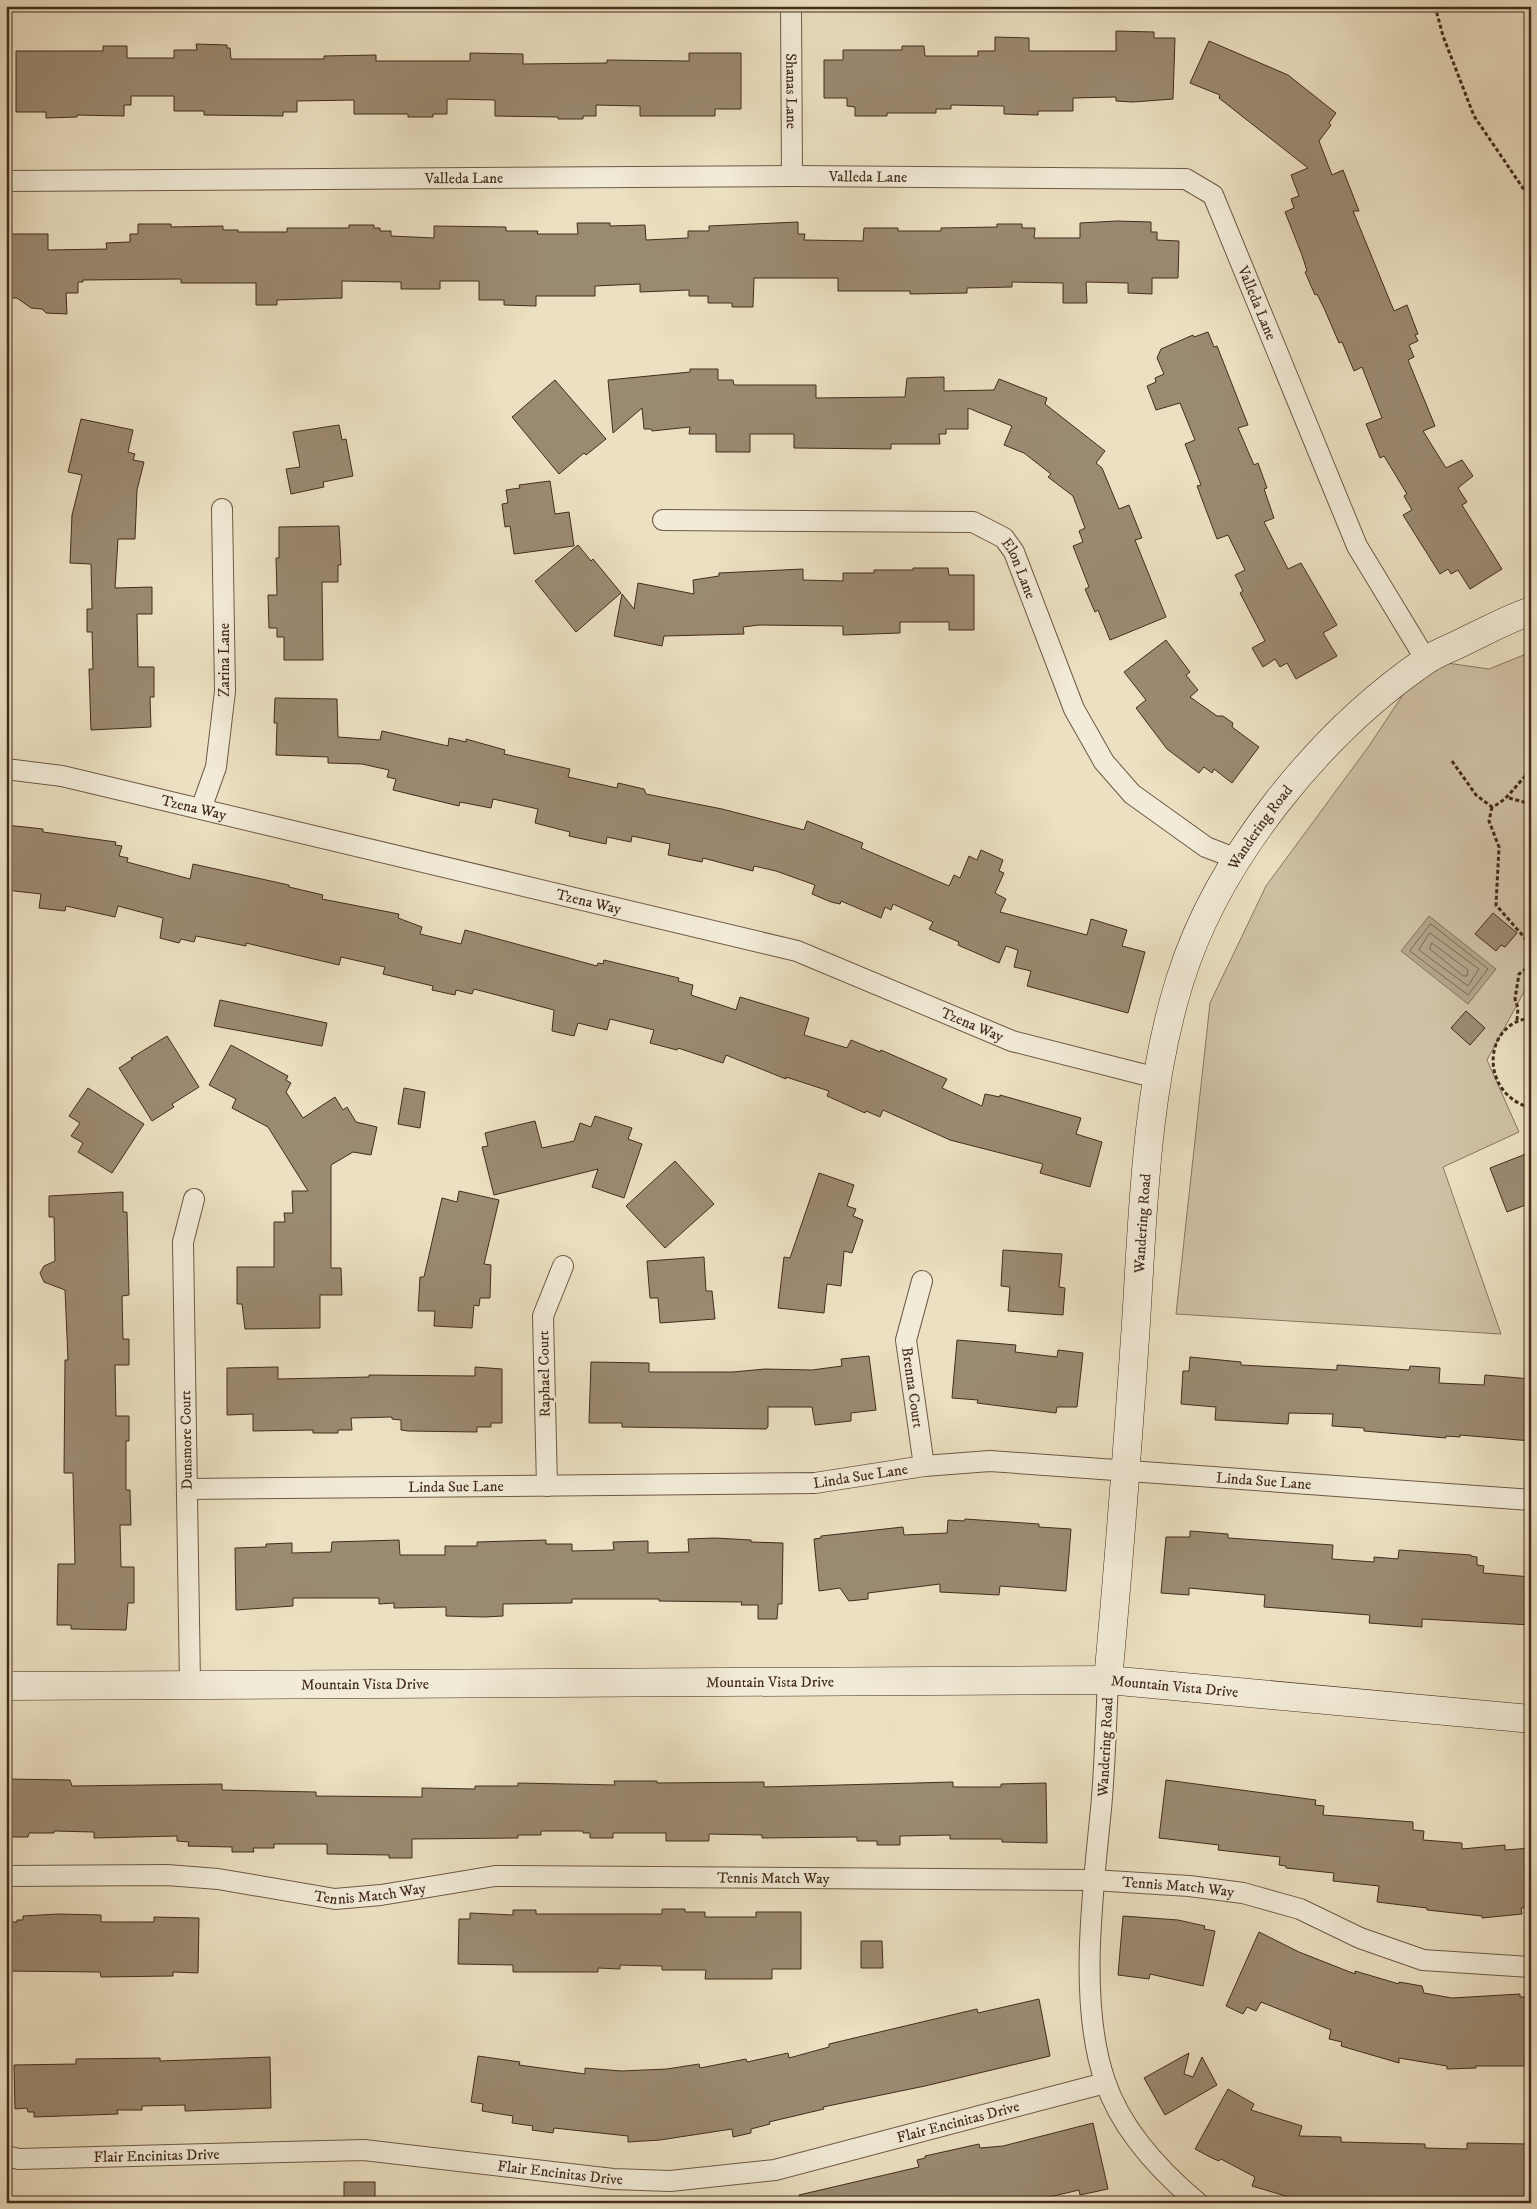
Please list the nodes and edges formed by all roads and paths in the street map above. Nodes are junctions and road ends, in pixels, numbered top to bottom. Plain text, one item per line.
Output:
1 (791, 6) edge
2 (1435, 6) edge
3 (792, 176) junction
4 (6, 181) edge
5 (1531, 200) edge
6 (222, 509) dead end
7 (663, 520) dead end
8 (1531, 611) edge
9 (1426, 660) junction
10 (1452, 761) dead end
11 (6, 769) edge
12 (1531, 771) edge
13 (1508, 797) junction
14 (1531, 804) edge
15 (1492, 807) junction
16 (201, 809) junction
17 (1237, 859) junction
18 (1531, 946) edge
19 (1531, 964) edge
20 (1531, 1018) edge
21 (1517, 1020) junction
22 (1157, 1078) junction
23 (1531, 1108) edge
24 (194, 1199) dead end
25 (563, 1266) dead end
26 (922, 1281) dead end
27 (924, 1466) junction
28 (1127, 1470) junction
29 (547, 1486) junction
30 (187, 1489) junction
31 (1531, 1500) edge
32 (1108, 1680) junction
33 (190, 1684) junction
34 (6, 1686) edge
35 (1531, 1719) edge
36 (6, 1876) edge
37 (1094, 1880) junction
38 (1531, 1967) edge
39 (1105, 2082) junction
40 (6, 2156) edge
41 (1198, 2203) edge

1 - 3 street, Shanas Lane
2 - 5 path
3 - 4 street, Valleda Lane
3 - 9 street, Valleda Lane
6 - 16 street, Zarina Lane
7 - 17 street, Elon Lane
8 - 9 main road, Wandering Road
9 - 17 main road, Wandering Road
10 - 15 path
11 - 16 street, Tzena Way
12 - 13 path
13 - 14 path
13 - 15 path
15 - 18 path
16 - 22 street, Tzena Way
17 - 22 main road, Wandering Road
19 - 21 path
20 - 21 path
21 - 23 path
22 - 28 main road, Wandering Road
24 - 30 street, Dunsmore Court
25 - 29 street, Raphael Court
26 - 27 street, Brenna Court
27 - 28 street, Linda Sue Lane
27 - 29 street, Linda Sue Lane
28 - 31 street, Linda Sue Lane
28 - 32 main road, Wandering Road
29 - 30 street, Linda Sue Lane
30 - 33 street, Dunsmore Court
32 - 33 main road, Mountain Vista Drive
32 - 35 main road, Mountain Vista Drive
32 - 37 street, Wandering Road
33 - 34 main road, Mountain Vista Drive
36 - 37 street, Tennis Match Way
37 - 38 street, Tennis Match Way
37 - 39 street, Wandering Road
39 - 40 street, Flair Encinitas Drive
39 - 41 street, Wandering Road

